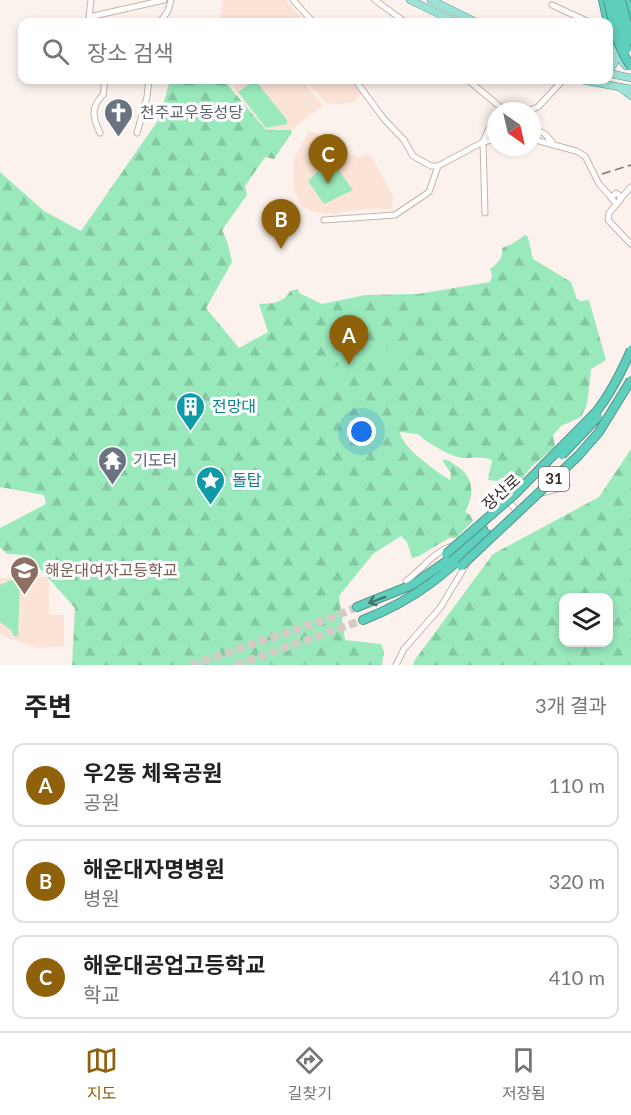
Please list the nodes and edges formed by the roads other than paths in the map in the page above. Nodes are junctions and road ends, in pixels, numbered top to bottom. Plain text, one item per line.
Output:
1 (91, 0) edge
2 (164, 0) edge
3 (171, 0) edge
4 (293, 0) edge
5 (375, 0) edge
6 (410, 0) edge
7 (431, 0) edge
8 (601, 0) edge
9 (608, 0) edge
10 (620, 0) edge
11 (441, 3) edge
12 (552, 4) dead end
13 (90, 18) edge
14 (98, 18) edge
15 (163, 18) edge
16 (309, 18) edge
17 (400, 18) edge
18 (448, 18) edge
19 (469, 18) edge
20 (581, 18) edge
21 (606, 18) edge
22 (613, 18) edge
23 (613, 18) edge
24 (631, 24) edge
25 (631, 39) edge
26 (613, 40) edge
27 (614, 43) junction
28 (631, 65) edge
29 (613, 66) edge
30 (613, 74) edge
31 (631, 78) edge
32 (104, 84) edge
33 (149, 84) edge
34 (358, 84) edge
35 (473, 84) edge
36 (559, 84) edge
37 (602, 84) edge
38 (621, 88) junction
39 (631, 88) edge
40 (631, 96) edge
41 (494, 102) edge
42 (541, 104) edge
43 (487, 131) edge
44 (541, 132) edge
45 (100, 133) dead end
46 (137, 133) dead end
47 (487, 141) edge
48 (483, 142) junction
49 (541, 142) edge
50 (552, 142) dead end
51 (438, 166) junction
52 (631, 188) edge
53 (616, 198) junction
54 (485, 213) dead end
55 (324, 220) dead end
56 (631, 244) edge
57 (631, 342) edge
58 (631, 350) edge
59 (631, 359) edge
60 (631, 371) edge
61 (631, 381) edge
62 (613, 398) junction
63 (508, 502) junction
64 (516, 510) junction
65 (433, 572) junction
66 (406, 581) dead end
67 (416, 595) junction
68 (357, 607) tunnel mouth
69 (363, 620) tunnel mouth
70 (396, 665) edge

1 - 13 street
2 - 14 street
3 - 15 street
4 - 16 street
5 - 17 street
6 - 18 main road
7 - 11 main road
8 - 21 highway
9 - 22 highway, bridge
10 - 24 highway
10 - 25 highway, bridge
10 - 28 highway, bridge
11 - 19 main road
12 - 20 street
23 - 28 highway, bridge
26 - 27 highway
27 - 28 main road
27 - 29 main road
30 - 31 main road
32 - 45 street
33 - 46 street
34 - 51 street
35 - 41 street
36 - 42 street
37 - 38 main road
38 - 39 main road
38 - 40 main road
43 - 48 street
44 - 50 street
47 - 48 street
48 - 51 street
48 - 54 street
49 - 53 street
51 - 55 street
52 - 53 street
53 - 56 street
57 - 62 street
58 - 65 highway, bridge
59 - 65 highway, 장산로, bridge
60 - 67 highway, 장산로, bridge
61 - 62 street
61 - 67 highway, 31, bridge
62 - 63 street
62 - 64 street
63 - 64 street
63 - 66 street
64 - 70 street
65 -> 68 highway, 장산로
67 - 69 highway, 장산로

